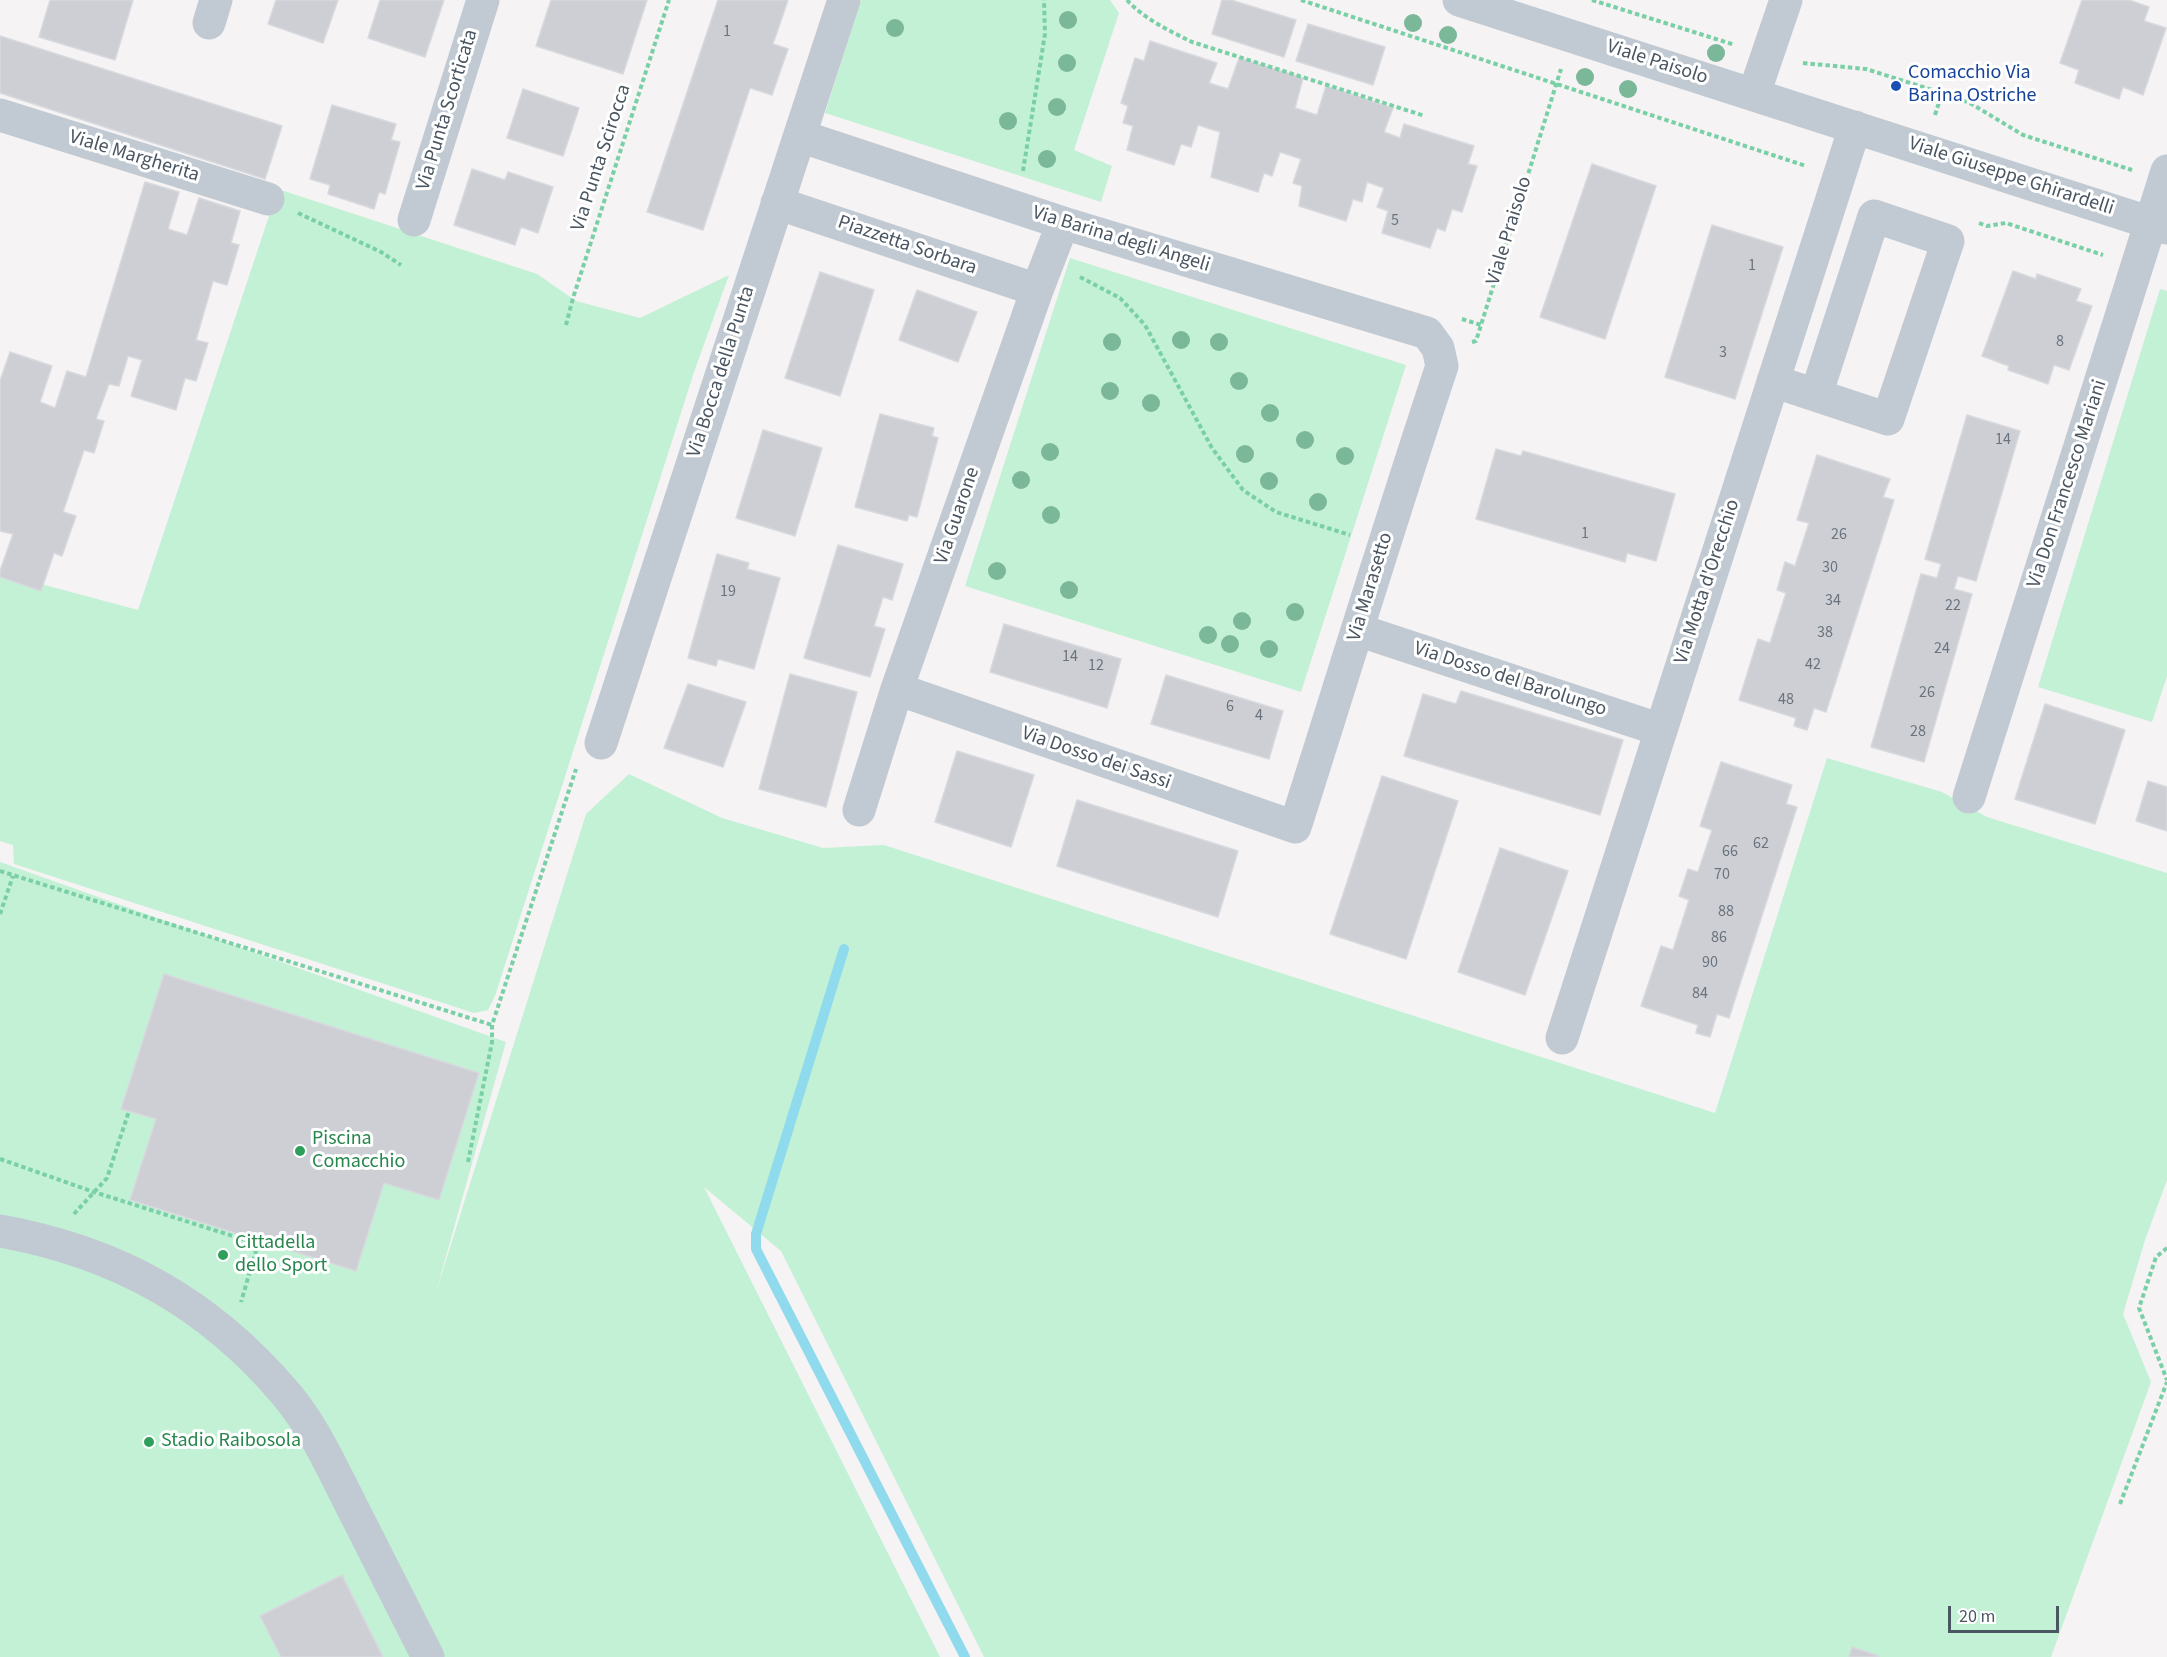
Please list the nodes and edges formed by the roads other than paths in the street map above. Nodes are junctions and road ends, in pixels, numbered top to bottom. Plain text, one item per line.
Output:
1 (483, 0) edge
2 (844, 0) edge
3 (1459, 0) edge
4 (1786, 0) edge
5 (1500, 6) edge
6 (1754, 94) junction
7 (0, 115) edge
8 (1855, 127) junction
9 (800, 136) junction
10 (2166, 176) edge
11 (268, 199) road end
12 (777, 203) junction
13 (414, 220) dead end
14 (1062, 223) junction
15 (2159, 225) edge
16 (1815, 248) junction
17 (1858, 263) junction
18 (1042, 276) junction
19 (1438, 348) joint
20 (1773, 381) junction
21 (1816, 395) junction
22 (1358, 630) junction
23 (897, 689) junction
24 (1661, 730) junction
25 (601, 743) dead end
26 (1969, 796) dead end
27 (859, 810) dead end
28 (1295, 827) joint
29 (1562, 1038) dead end
30 (0, 1231) edge
31 (428, 1657) edge

1 - 13 street, Via Punta Scorticata
2 - 9 street, Via Bocca della Punta
3 - 5 street, Viale Paisolo
4 - 6 street
5 - 6 street, Viale Paisolo
6 - 8 street, Viale Paisolo
7 - 11 street, Viale Margherita
8 - 15 street, Viale Giuseppe Ghirardelli
8 - 16 street, Via Motta d'Orecchio
9 - 12 street, Via Bocca della Punta
9 - 14 street, Via Barina degli Angeli
10 - 15 street, Via Don Francesco Mariani
12 - 18 street, Piazzetta Sorbara
12 - 25 street, Via Bocca della Punta
14 - 18 street, Via Guarone
14 - 19 street, Via Barina degli Angeli
15 - 26 street, Via Don Francesco Mariani
16 - 17 street
16 - 20 street, Via Motta d'Orecchio
17 - 21 street
17 - 21 street
18 - 23 street, Via Guarone
19 - 22 street, Via Marasetto
20 - 21 street
20 - 24 street, Via Motta d'Orecchio
22 - 24 street, Via Dosso del Barolungo
22 - 28 street, Via Marasetto
23 - 27 street, Via Guarone
23 - 28 street, Via Dosso dei Sassi
24 - 29 street, Via Motta d'Orecchio
30 - 31 street

